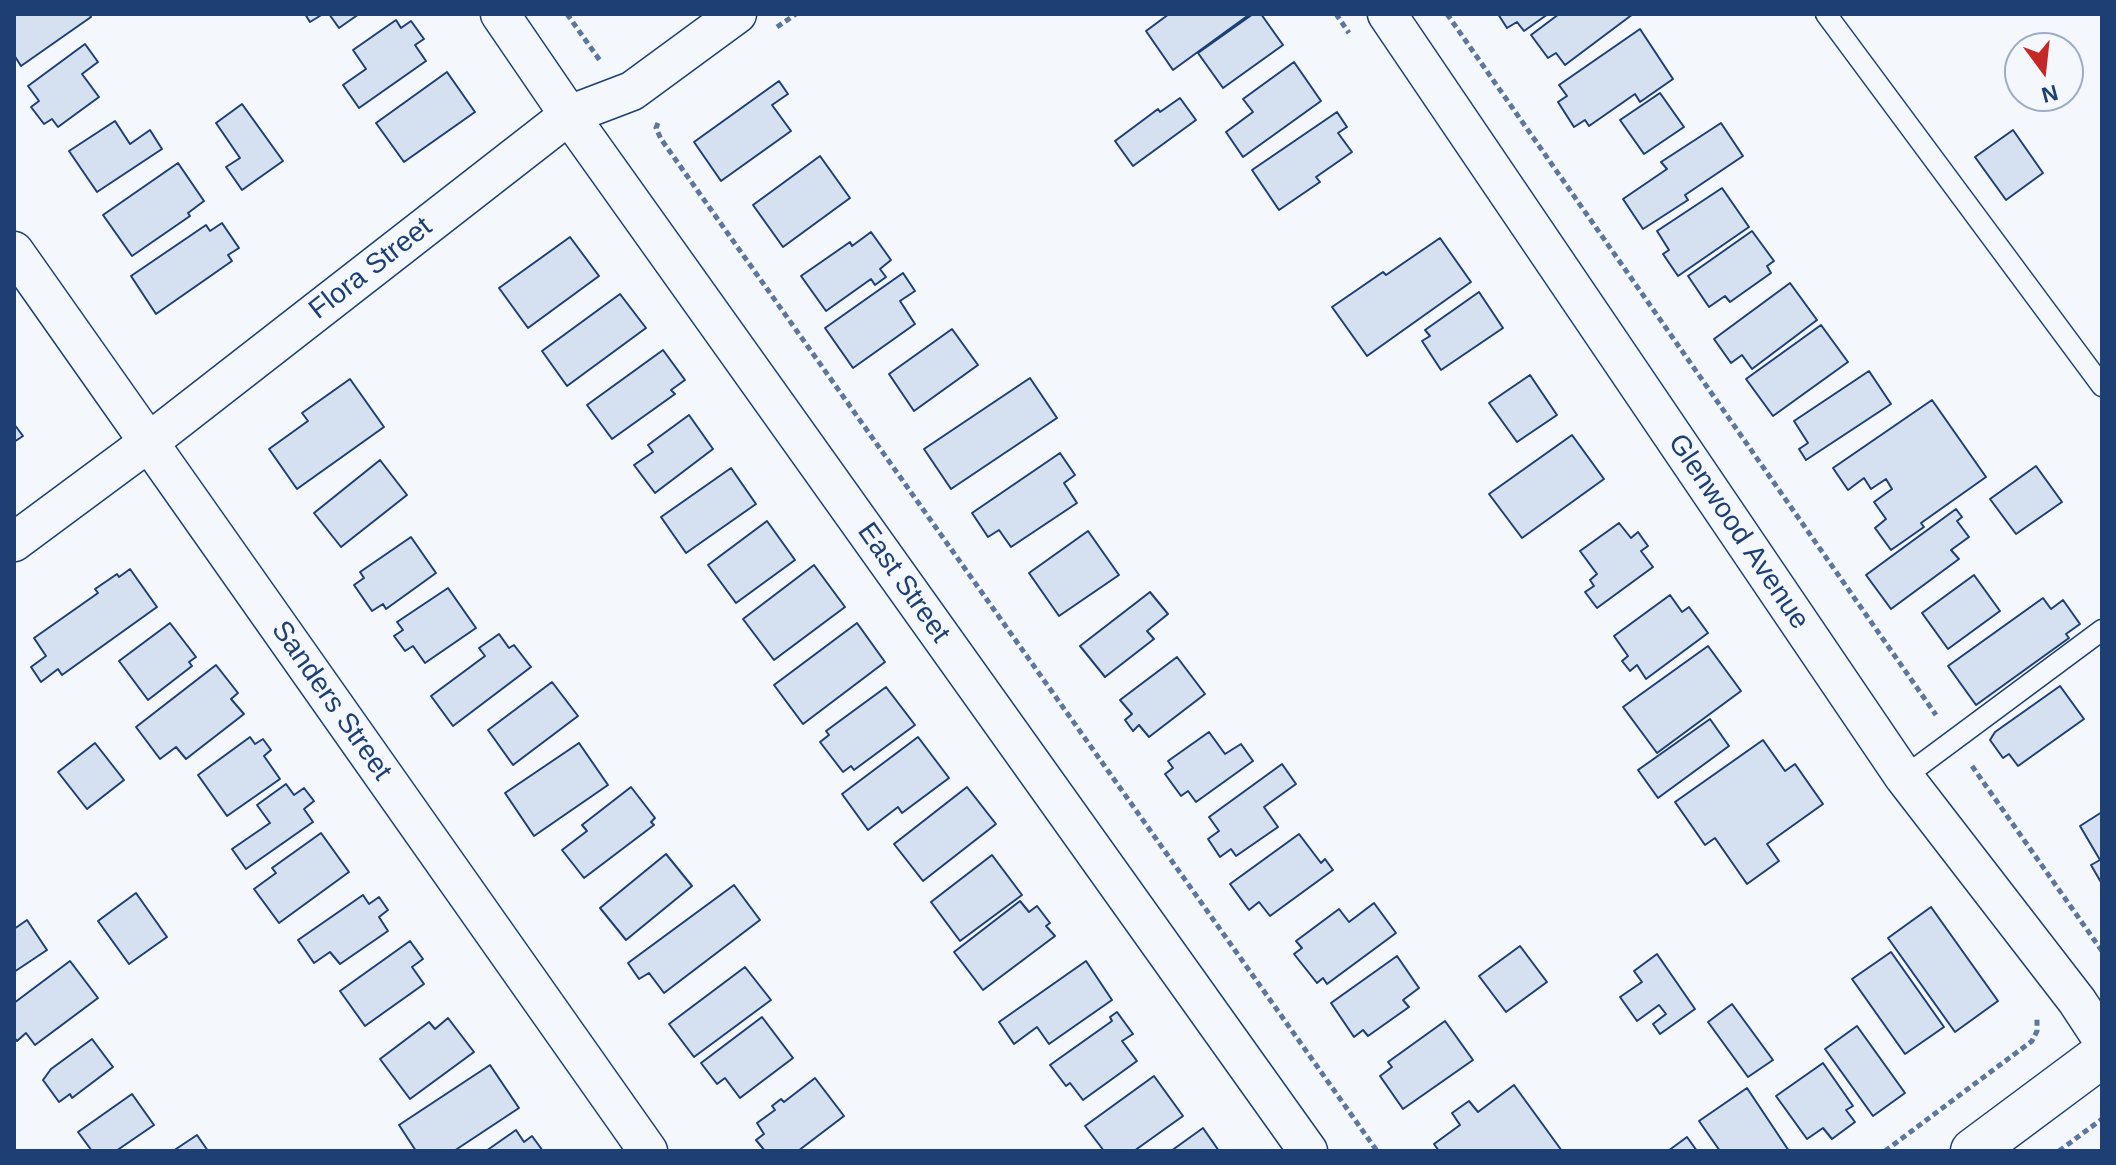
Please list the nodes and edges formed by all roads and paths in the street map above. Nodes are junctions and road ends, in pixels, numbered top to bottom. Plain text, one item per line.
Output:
1 (500, 14) edge
2 (567, 14) edge
3 (737, 14) edge
4 (1336, 14) edge
5 (1387, 14) edge
6 (1447, 14) edge
7 (1826, 14) edge
8 (1353, 39) dead end
9 (604, 66) dead end
10 (569, 115) junction
11 (656, 128) dead end
12 (14, 251) edge
13 (2102, 386) edge
14 (149, 442) junction
15 (14, 542) edge
16 (2102, 630) edge
17 (1954, 740) junction
18 (1904, 777) junction
19 (2102, 951) edge
20 (2037, 1015) dead end
21 (2102, 1039) edge
22 (2102, 1055) edge
23 (2102, 1119) edge
24 (648, 1151) edge
25 (1308, 1151) edge
26 (1377, 1151) edge
27 (1885, 1151) edge
28 (1973, 1151) edge
29 (2059, 1151) edge

1 - 10 street, East Street
2 - 9 path
3 - 10 street, Flora Street
4 - 8 path
5 - 18 street, Glenwood Avenue
6 - 17 path
7 - 13 lane
10 - 14 street, Flora Street
10 - 25 street, East Street
11 - 26 path
12 - 14 street, Sanders Street
14 - 15 street, Flora Street
14 - 24 street, Sanders Street
16 - 17 lane
17 - 18 lane
17 - 19 path
18 - 21 street, Glenwood Avenue
20 - 27 path
22 - 28 main road
23 - 29 path

